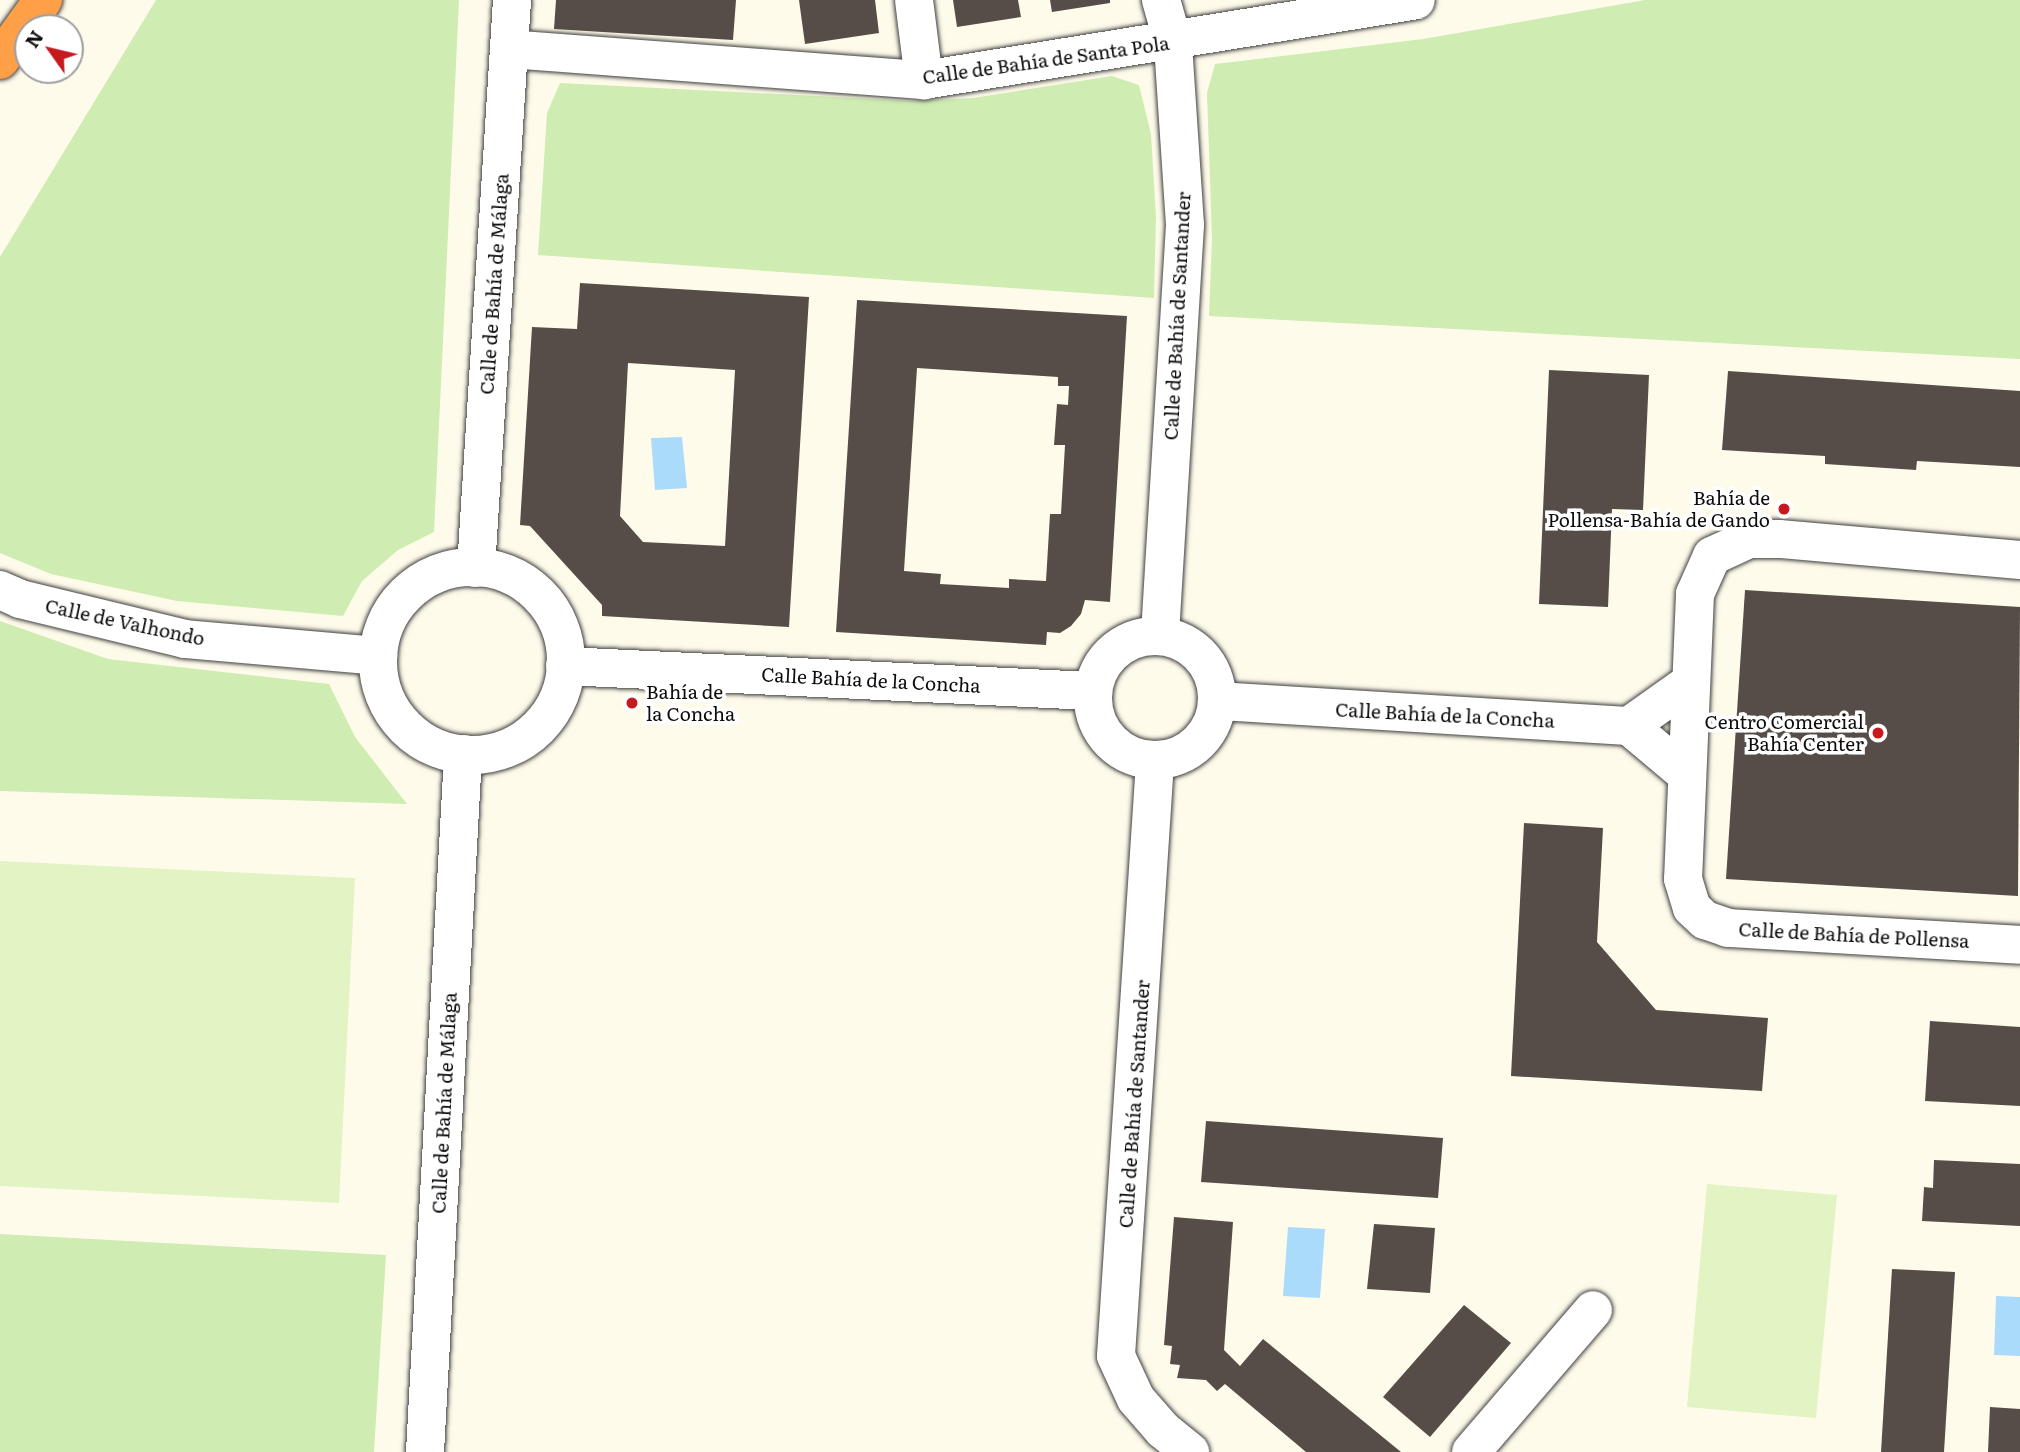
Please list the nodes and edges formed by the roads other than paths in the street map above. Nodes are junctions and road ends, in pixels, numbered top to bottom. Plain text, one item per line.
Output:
1 (43, 0) edge
2 (512, 0) edge
3 (914, 0) edge
4 (1161, 0) edge
5 (1414, 0) edge
6 (1173, 42) junction
7 (509, 49) junction
8 (0, 60) edge
9 (924, 80) junction
10 (2020, 560) edge
11 (476, 568) junction
12 (0, 590) edge
13 (1160, 634) junction
14 (378, 656) junction
15 (565, 666) junction
16 (1691, 682) junction
17 (1092, 691) junction
18 (1219, 701) junction
19 (1629, 726) junction
20 (463, 754) junction
21 (1155, 762) junction
22 (1686, 774) junction
23 (2020, 945) edge
24 (1593, 1310) dead end
25 (1166, 1445) edge
26 (425, 1452) edge
27 (1471, 1452) edge

1 - 8 highway
2 - 7 street, Calle de Bahía de Málaga
3 - 9 street
4 - 6 street, Calle de Bahía de Santander
5 - 6 street, Calle de Bahía de Santa Pola
6 - 9 street, Calle de Bahía de Santa Pola
6 - 13 street, Calle de Bahía de Santander
7 - 9 street, Calle de Bahía de Santa Pola
7 - 11 street, Calle de Bahía de Málaga
10 - 16 street, Calle de Bahía de Pollensa
11 - 14 street
11 - 15 street
12 - 14 street, Calle de Valhondo
13 - 17 street
13 - 18 street
14 - 20 street
15 - 17 street, Calle Bahía de la Concha
15 - 20 street
16 - 19 street
16 - 22 street, Calle de Bahía de Pollensa
17 - 21 street
18 - 19 street, Calle Bahía de la Concha
18 - 21 street
19 - 22 street
20 - 26 street, Calle de Bahía de Málaga
21 - 25 street, Calle de Bahía de Santander
22 - 23 street, Calle de Bahía de Pollensa
24 - 27 street

